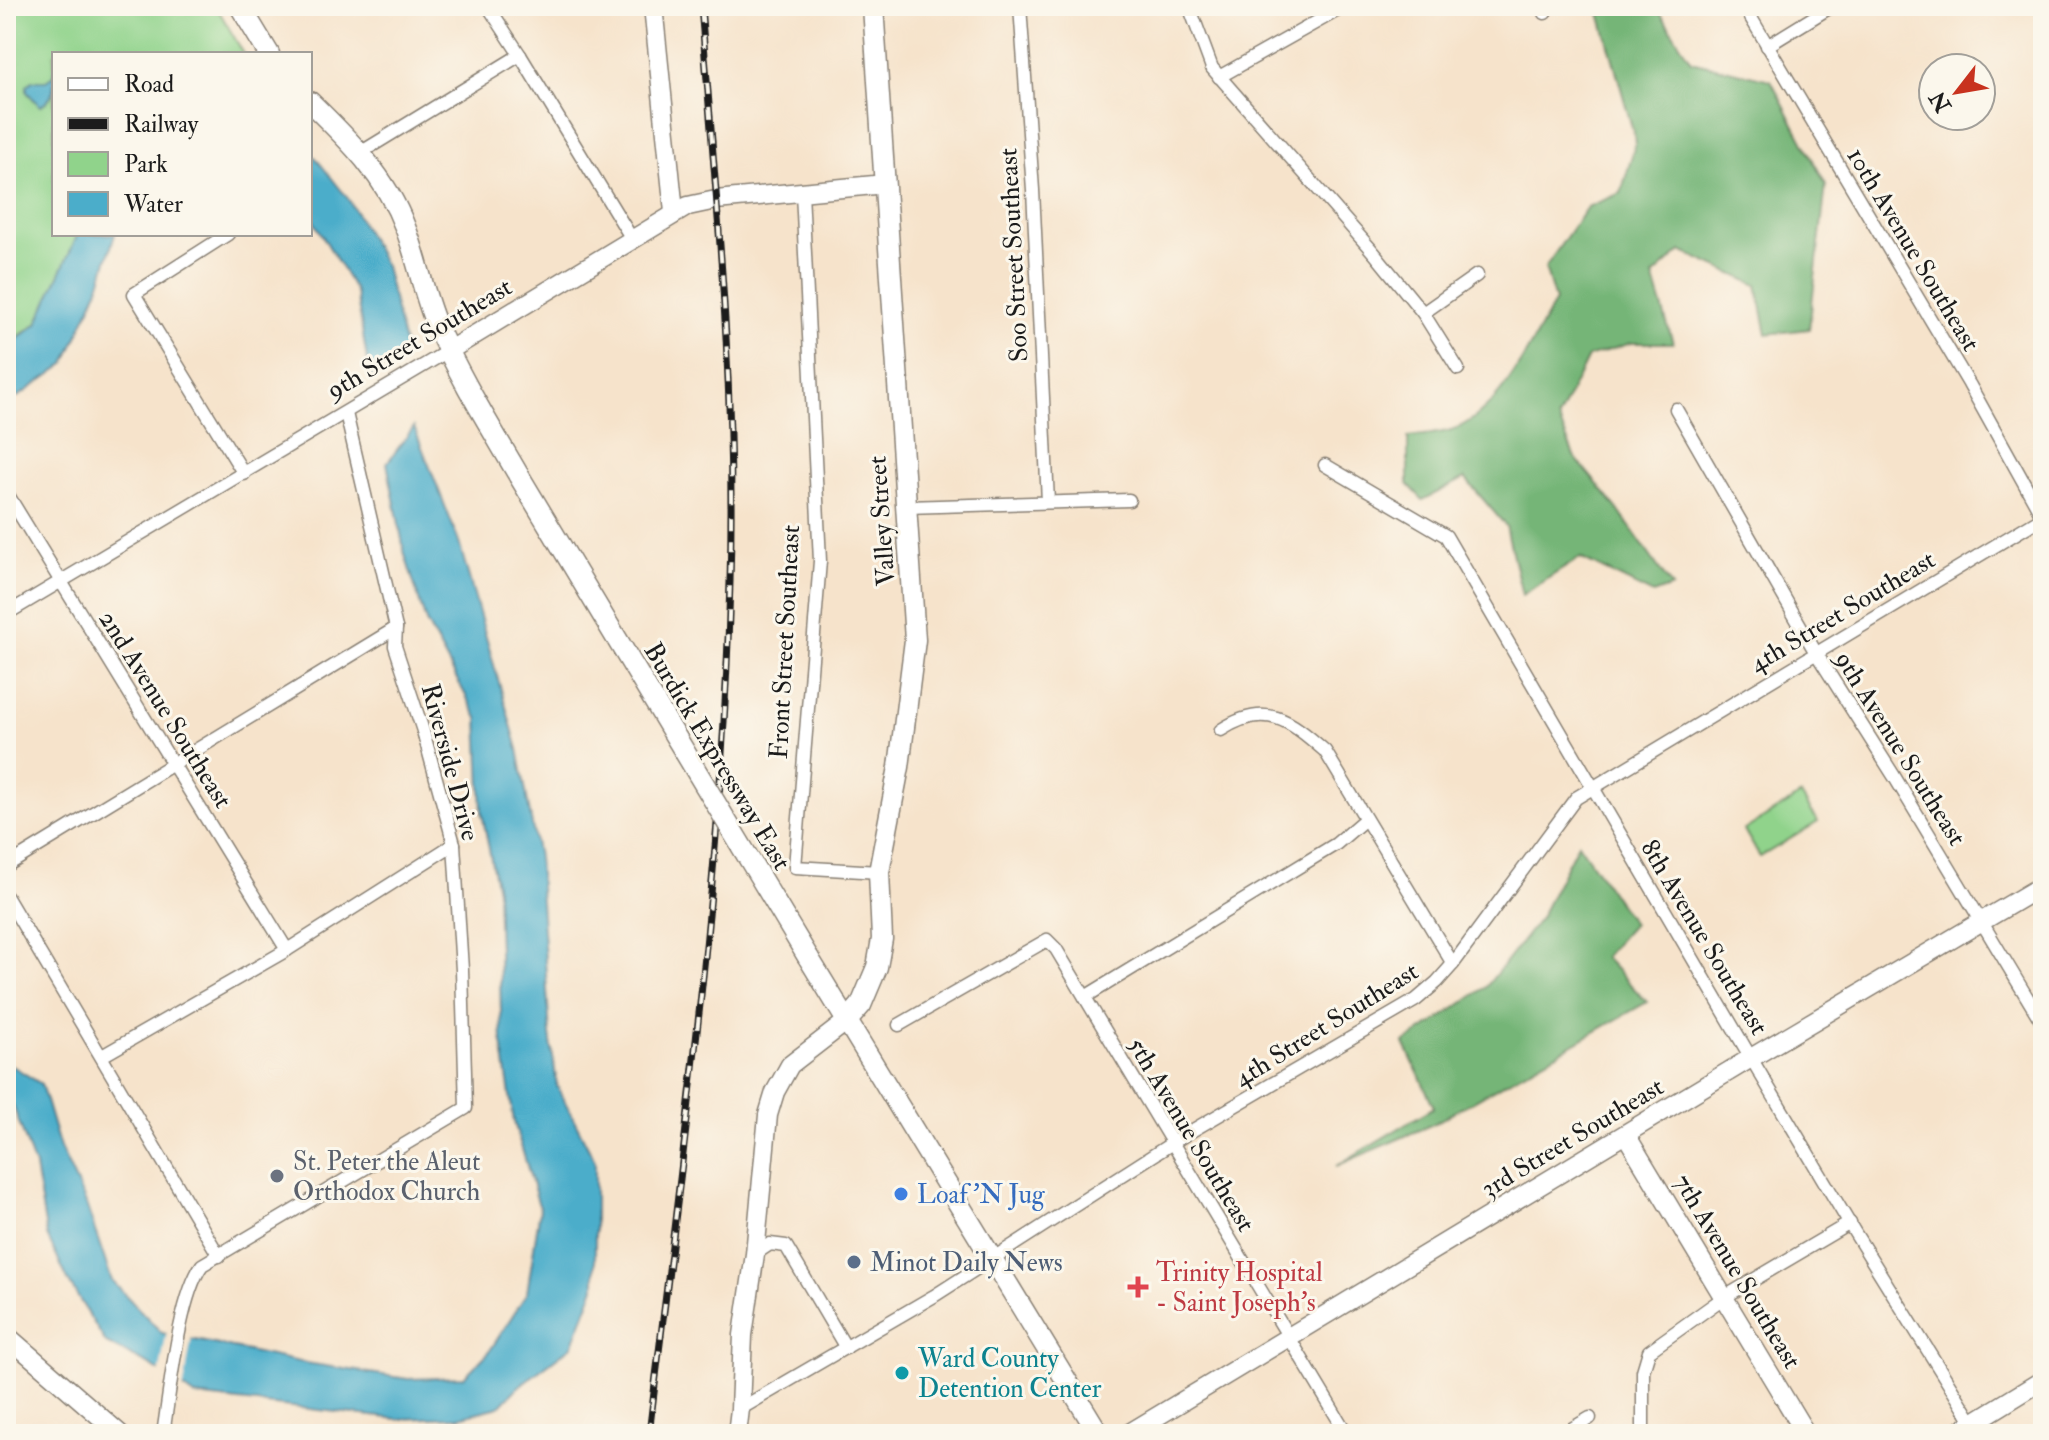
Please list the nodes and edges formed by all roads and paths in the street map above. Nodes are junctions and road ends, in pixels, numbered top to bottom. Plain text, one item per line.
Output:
1 (240, 6) edge
2 (488, 6) edge
3 (653, 6) edge
4 (873, 6) edge
5 (1020, 6) edge
6 (1189, 6) edge
7 (1744, 6) edge
8 (1832, 6) edge
9 (1338, 10) dead end
10 (1767, 46) junction
11 (268, 52) edge
12 (520, 55) junction
13 (1219, 77) junction
14 (312, 104) edge
15 (360, 153) junction
16 (885, 184) junction
17 (802, 192) junction
18 (674, 212) junction
19 (225, 236) edge
20 (632, 239) junction
21 (1477, 275) dead end
22 (1423, 313) junction
23 (448, 351) junction
24 (1458, 369) dead end
25 (1676, 409) dead end
26 (346, 413) junction
27 (1325, 465) dead end
28 (244, 474) junction
29 (6, 492) edge
30 (1129, 500) dead end
31 (1048, 502) junction
32 (907, 507) junction
33 (2043, 517) edge
34 (61, 582) junction
35 (6, 614) edge
36 (396, 628) junction
37 (1816, 653) junction
38 (1221, 730) dead end
39 (173, 762) junction
40 (1591, 788) junction
41 (1364, 820) junction
42 (454, 844) junction
43 (6, 866) edge
44 (879, 872) junction
45 (2043, 885) edge
46 (6, 896) edge
47 (1982, 921) junction
48 (287, 950) junction
49 (1453, 964) junction
50 (1085, 997) junction
51 (847, 1021) junction
52 (2043, 1024) edge
53 (899, 1025) dead end
54 (102, 1056) junction
55 (1751, 1058) junction
56 (1626, 1135) junction
57 (1172, 1143) junction
58 (1850, 1223) junction
59 (755, 1254) junction
60 (219, 1256) junction
61 (993, 1257) junction
62 (1723, 1298) junction
63 (6, 1335) edge
64 (1290, 1338) junction
65 (846, 1348) junction
66 (2043, 1380) edge
67 (740, 1409) junction
68 (1590, 1418) dead end
69 (1977, 1428) edge
70 (120, 1434) edge
71 (163, 1434) edge
72 (737, 1434) edge
73 (1099, 1434) edge
74 (1128, 1434) edge
75 (1347, 1434) edge
76 (1563, 1434) edge
77 (1643, 1434) edge
78 (1806, 1434) edge
79 (1955, 1434) edge

1 - 11 main road
2 - 12 street
3 - 18 street
4 - 16 main road, Valley Street
5 - 31 street, Soo Street Southeast
6 - 13 street
7 - 10 street, 10th Avenue Southeast
8 - 10 street
9 - 13 street
10 - 33 street, 10th Avenue Southeast
12 - 15 street
12 - 20 street
13 - 22 street
14 - 15 main road, Burdick Expressway East
15 - 23 main road, Burdick Expressway East
16 - 17 street, 9th Street Southeast
16 - 32 main road, Valley Street
17 - 18 street, 9th Street Southeast
17 - 44 street, Front Street Southeast
18 - 20 street, 9th Street Southeast
19 - 28 street
20 - 23 street, 9th Street Southeast
21 - 22 street
22 - 24 street
23 - 26 street, 9th Street Southeast
23 - 51 main road, Burdick Expressway East, bridge
25 - 37 street, 9th Avenue Southeast
26 - 28 street, 9th Street Southeast
26 - 36 street, Riverside Drive
27 - 40 street, 8th Avenue Southeast
28 - 34 street, 9th Street Southeast
29 - 34 street, 2nd Avenue Southeast
30 - 31 street
31 - 32 street
32 - 44 main road, Valley Street
33 - 37 street, 4th Street Southeast
34 - 35 street, 9th Street Southeast
34 - 39 street, 2nd Avenue Southeast
36 - 39 street
36 - 42 street, Riverside Drive
37 - 40 street, 4th Street Southeast
37 - 47 street, 9th Avenue Southeast
38 - 41 street
39 - 43 street
39 - 48 street, 2nd Avenue Southeast
40 - 49 street, 4th Street Southeast
40 - 55 street, 8th Avenue Southeast
41 - 49 street
41 - 50 street
42 - 48 street
42 - 60 street, Riverside Drive
44 - 51 main road, Valley Street
45 - 47 street, 3rd Street Southeast
46 - 54 street
47 - 52 street, 9th Avenue Southeast
47 - 55 street, 3rd Street Southeast
48 - 54 street
49 - 57 street, 4th Street Southeast
50 - 53 street, 5th Avenue Southeast
50 - 57 street, 5th Avenue Southeast
51 - 59 street
51 - 61 main road, Burdick Expressway East
54 - 60 street
55 - 56 street, 3rd Street Southeast
55 - 58 street, 8th Avenue Southeast
56 - 62 street, 7th Avenue Southeast
56 - 64 street, 3rd Street Southeast
57 - 61 street, 4th Street Southeast
57 - 64 street, 5th Avenue Southeast
58 - 62 street
58 - 69 street, 8th Avenue Southeast
59 - 65 street
59 - 67 street
60 - 71 street
61 - 65 street, 4th Street Southeast
61 - 73 main road, Burdick Expressway East
62 - 77 street
62 - 78 street, 7th Avenue Southeast
63 - 70 street
64 - 74 street, 3rd Street Southeast
64 - 75 street, 5th Avenue Southeast
65 - 67 street, 4th Street Southeast
66 - 69 street
67 - 72 street
68 - 76 street
69 - 79 street

